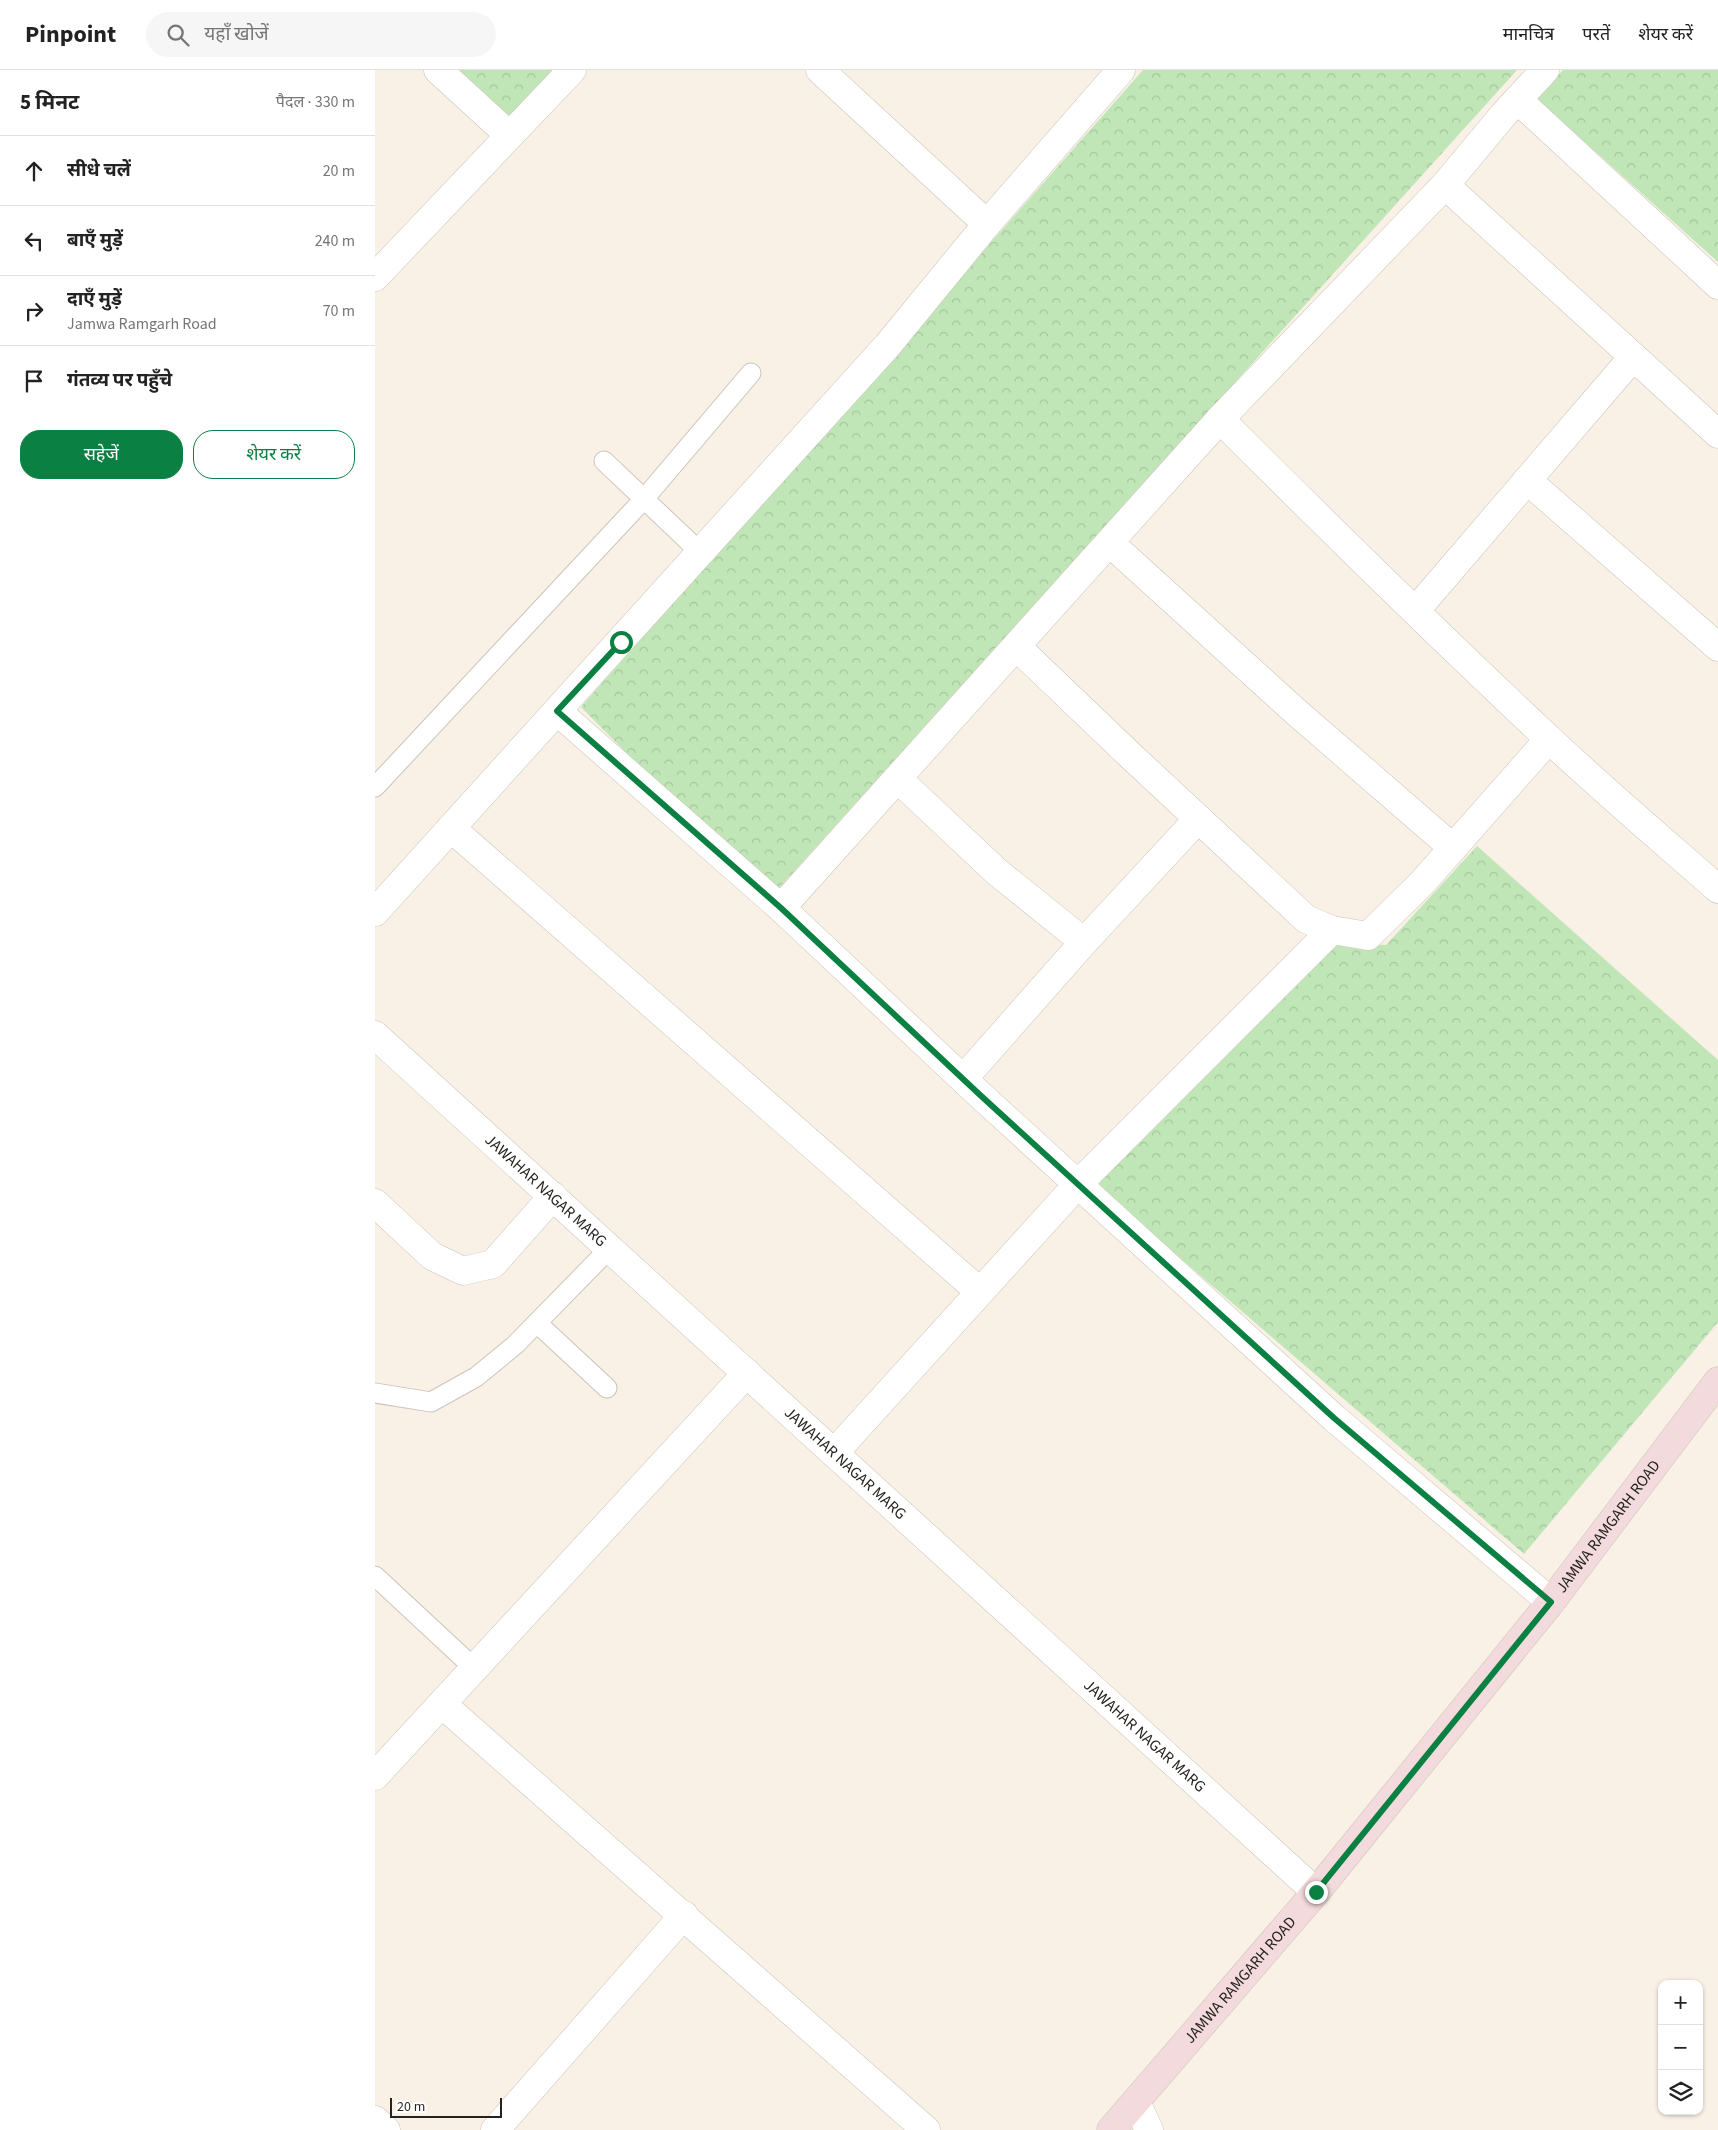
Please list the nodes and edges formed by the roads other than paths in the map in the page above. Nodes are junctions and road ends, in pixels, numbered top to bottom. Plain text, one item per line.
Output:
1 (438, 70) edge
2 (571, 70) edge
3 (820, 70) edge
4 (1121, 70) edge
5 (1545, 70) edge
6 (1518, 100) junction
7 (509, 135) junction
8 (1445, 185) junction
9 (987, 224) junction
10 (375, 277) edge
11 (1718, 285) edge
12 (1633, 357) junction
13 (751, 373) dead end
14 (1220, 419) junction
15 (1718, 434) edge
16 (604, 461) dead end
17 (1527, 480) junction
18 (644, 499) junction
19 (1110, 543) junction
20 (701, 553) junction
21 (1415, 610) junction
22 (1017, 647) junction
23 (1718, 647) edge
24 (557, 711) junction
25 (1549, 739) junction
26 (897, 779) junction
27 (375, 787) edge
28 (1198, 820) junction
29 (451, 828) junction
30 (1453, 848) junction
31 (1718, 889) edge
32 (781, 908) junction
33 (375, 912) edge
34 (1332, 930) junction
35 (1084, 942) junction
36 (375, 1035) edge
37 (963, 1078) junction
38 (1078, 1184) junction
39 (553, 1196) junction
40 (375, 1203) edge
41 (610, 1248) junction
42 (980, 1292) junction
43 (537, 1323) junction
44 (747, 1373) junction
45 (1718, 1381) edge
46 (607, 1388) dead end
47 (375, 1393) edge
48 (834, 1454) junction
49 (375, 1576) edge
50 (1551, 1602) junction
51 (474, 1668) junction
52 (442, 1704) junction
53 (375, 1776) edge
54 (1316, 1892) junction
55 (684, 1915) junction
56 (1136, 2102) junction
57 (375, 2120) edge
58 (386, 2130) edge
59 (495, 2130) edge
60 (926, 2130) edge
61 (1111, 2130) edge
62 (1149, 2130) edge

1 - 7 street
2 - 7 street
3 - 9 street
4 - 9 street
5 - 6 street
6 - 8 street
6 - 11 street
7 - 10 street
8 - 12 street
8 - 14 street
9 - 20 street
12 - 15 street
12 - 17 street
13 - 18 lane
14 - 19 street
14 - 21 street
16 - 18 lane
17 - 21 street
17 - 23 street
18 - 20 lane
18 - 27 lane
19 - 22 street
19 - 30 street
20 - 24 street
21 - 25 street
22 - 26 street
22 - 28 street
24 - 29 street
24 - 32 street
25 - 30 street
25 - 31 street
26 - 32 street
26 - 35 street
28 - 34 street
28 - 35 street
29 - 33 street
29 - 42 street
30 - 34 street
32 - 37 street
34 - 38 street
35 - 37 street
36 - 39 street, JAWAHAR NAGAR MARG
37 - 38 street
38 - 42 street
38 - 50 street
39 - 40 street
39 - 41 street, JAWAHAR NAGAR MARG
41 - 43 lane
41 - 44 street, JAWAHAR NAGAR MARG
42 - 48 street
43 - 46 lane
43 - 47 lane
44 - 48 street, JAWAHAR NAGAR MARG
44 - 51 street
45 - 50 main road, JAMWA RAMGARH ROAD
48 - 54 street, JAWAHAR NAGAR MARG
49 - 51 lane
50 - 54 main road, JAMWA RAMGARH ROAD
51 - 52 street
52 - 53 street
52 - 55 street
54 - 56 main road, JAMWA RAMGARH ROAD
55 - 59 street
55 - 60 street
56 - 61 main road, JAMWA RAMGARH ROAD
56 - 62 street
57 - 58 street

